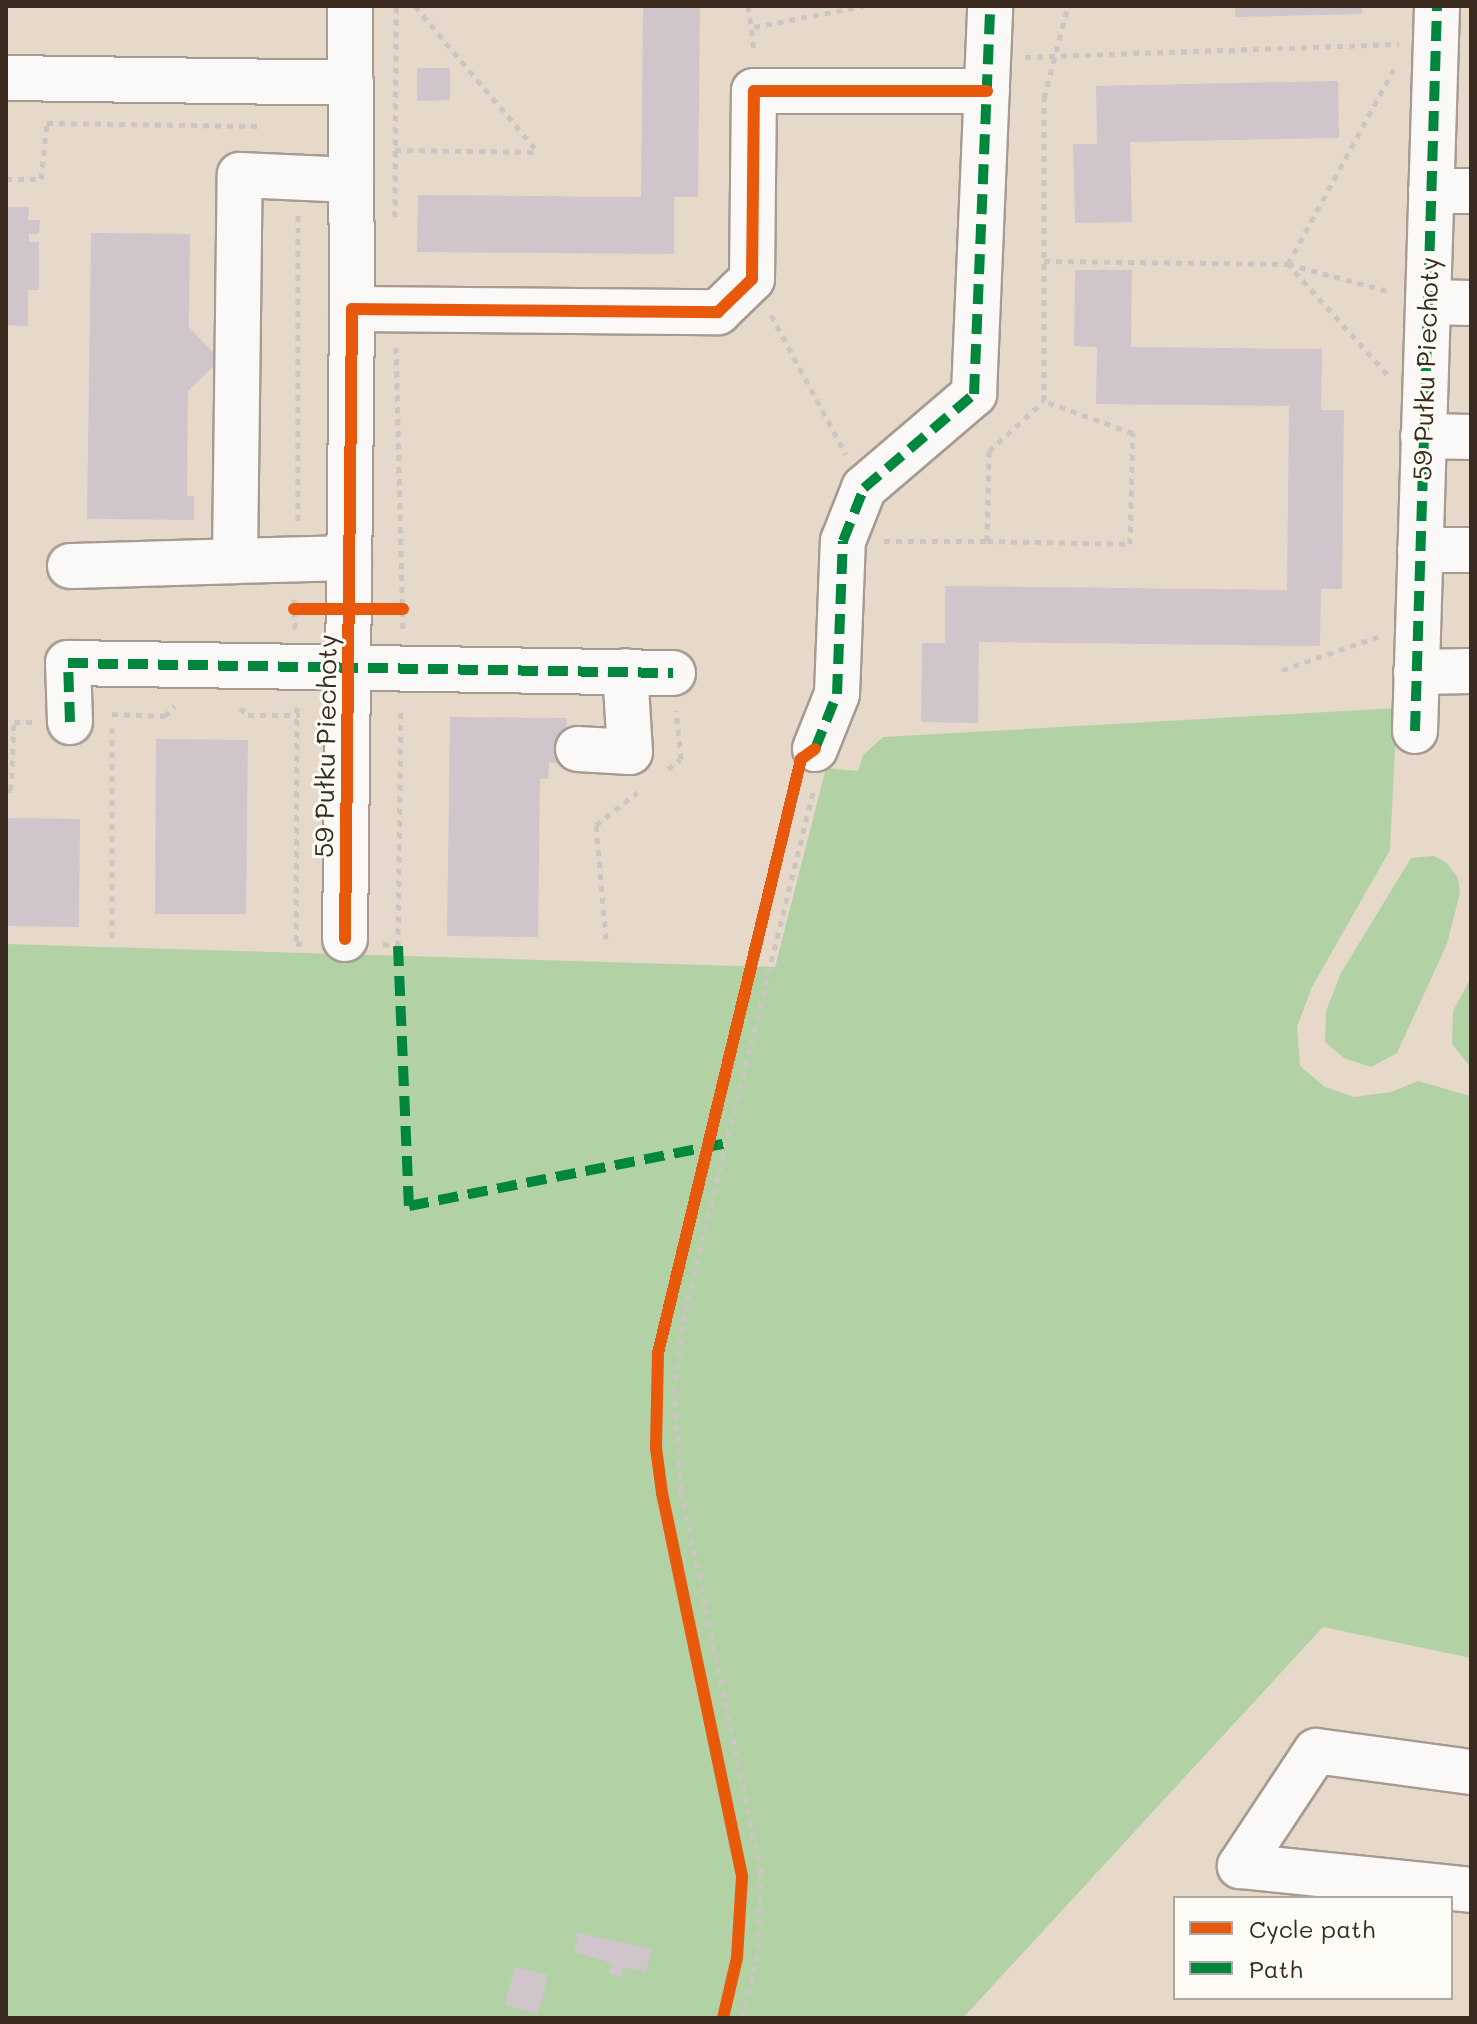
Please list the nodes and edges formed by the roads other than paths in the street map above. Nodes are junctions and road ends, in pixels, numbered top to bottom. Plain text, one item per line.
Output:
1 (350, 6) edge
2 (990, 6) edge
3 (1437, 6) edge
4 (988, 72) junction
5 (6, 78) edge
6 (351, 83) junction
7 (351, 165) junction
8 (1451, 191) edge
9 (1428, 302) junction
10 (1471, 303) edge
11 (352, 309) junction
12 (1423, 436) junction
13 (1471, 437) edge
14 (1420, 550) junction
15 (1471, 550) edge
16 (349, 558) junction
17 (235, 561) junction
18 (70, 566) dead end
19 (348, 665) junction
20 (625, 671) junction
21 (1471, 671) edge
22 (1416, 672) junction
23 (673, 673) road end
24 (70, 722) road end
25 (1415, 731) dead end
26 (578, 749) dead end
27 (815, 749) road end
28 (345, 939) dead end
29 (1471, 1772) edge
30 (1471, 1890) edge

1 - 6 street, 59 Pułku Piechoty
2 - 4 street
3 - 8 street, 59 Pułku Piechoty
4 - 11 street
4 - 27 street
5 - 6 street
6 - 7 street, 59 Pułku Piechoty
7 - 11 street, 59 Pułku Piechoty
7 - 17 street
8 - 9 street, 59 Pułku Piechoty
9 - 10 street
9 - 12 street, 59 Pułku Piechoty
11 - 16 street, 59 Pułku Piechoty
12 - 13 street
12 - 14 street, 59 Pułku Piechoty
14 - 15 street
14 - 22 street, 59 Pułku Piechoty
16 - 17 street
16 - 19 street, 59 Pułku Piechoty
17 - 18 street
19 - 20 street
19 - 24 street
19 - 28 street, 59 Pułku Piechoty
20 - 23 street
20 - 26 street
21 - 22 street
22 - 25 street, 59 Pułku Piechoty
29 - 30 street

